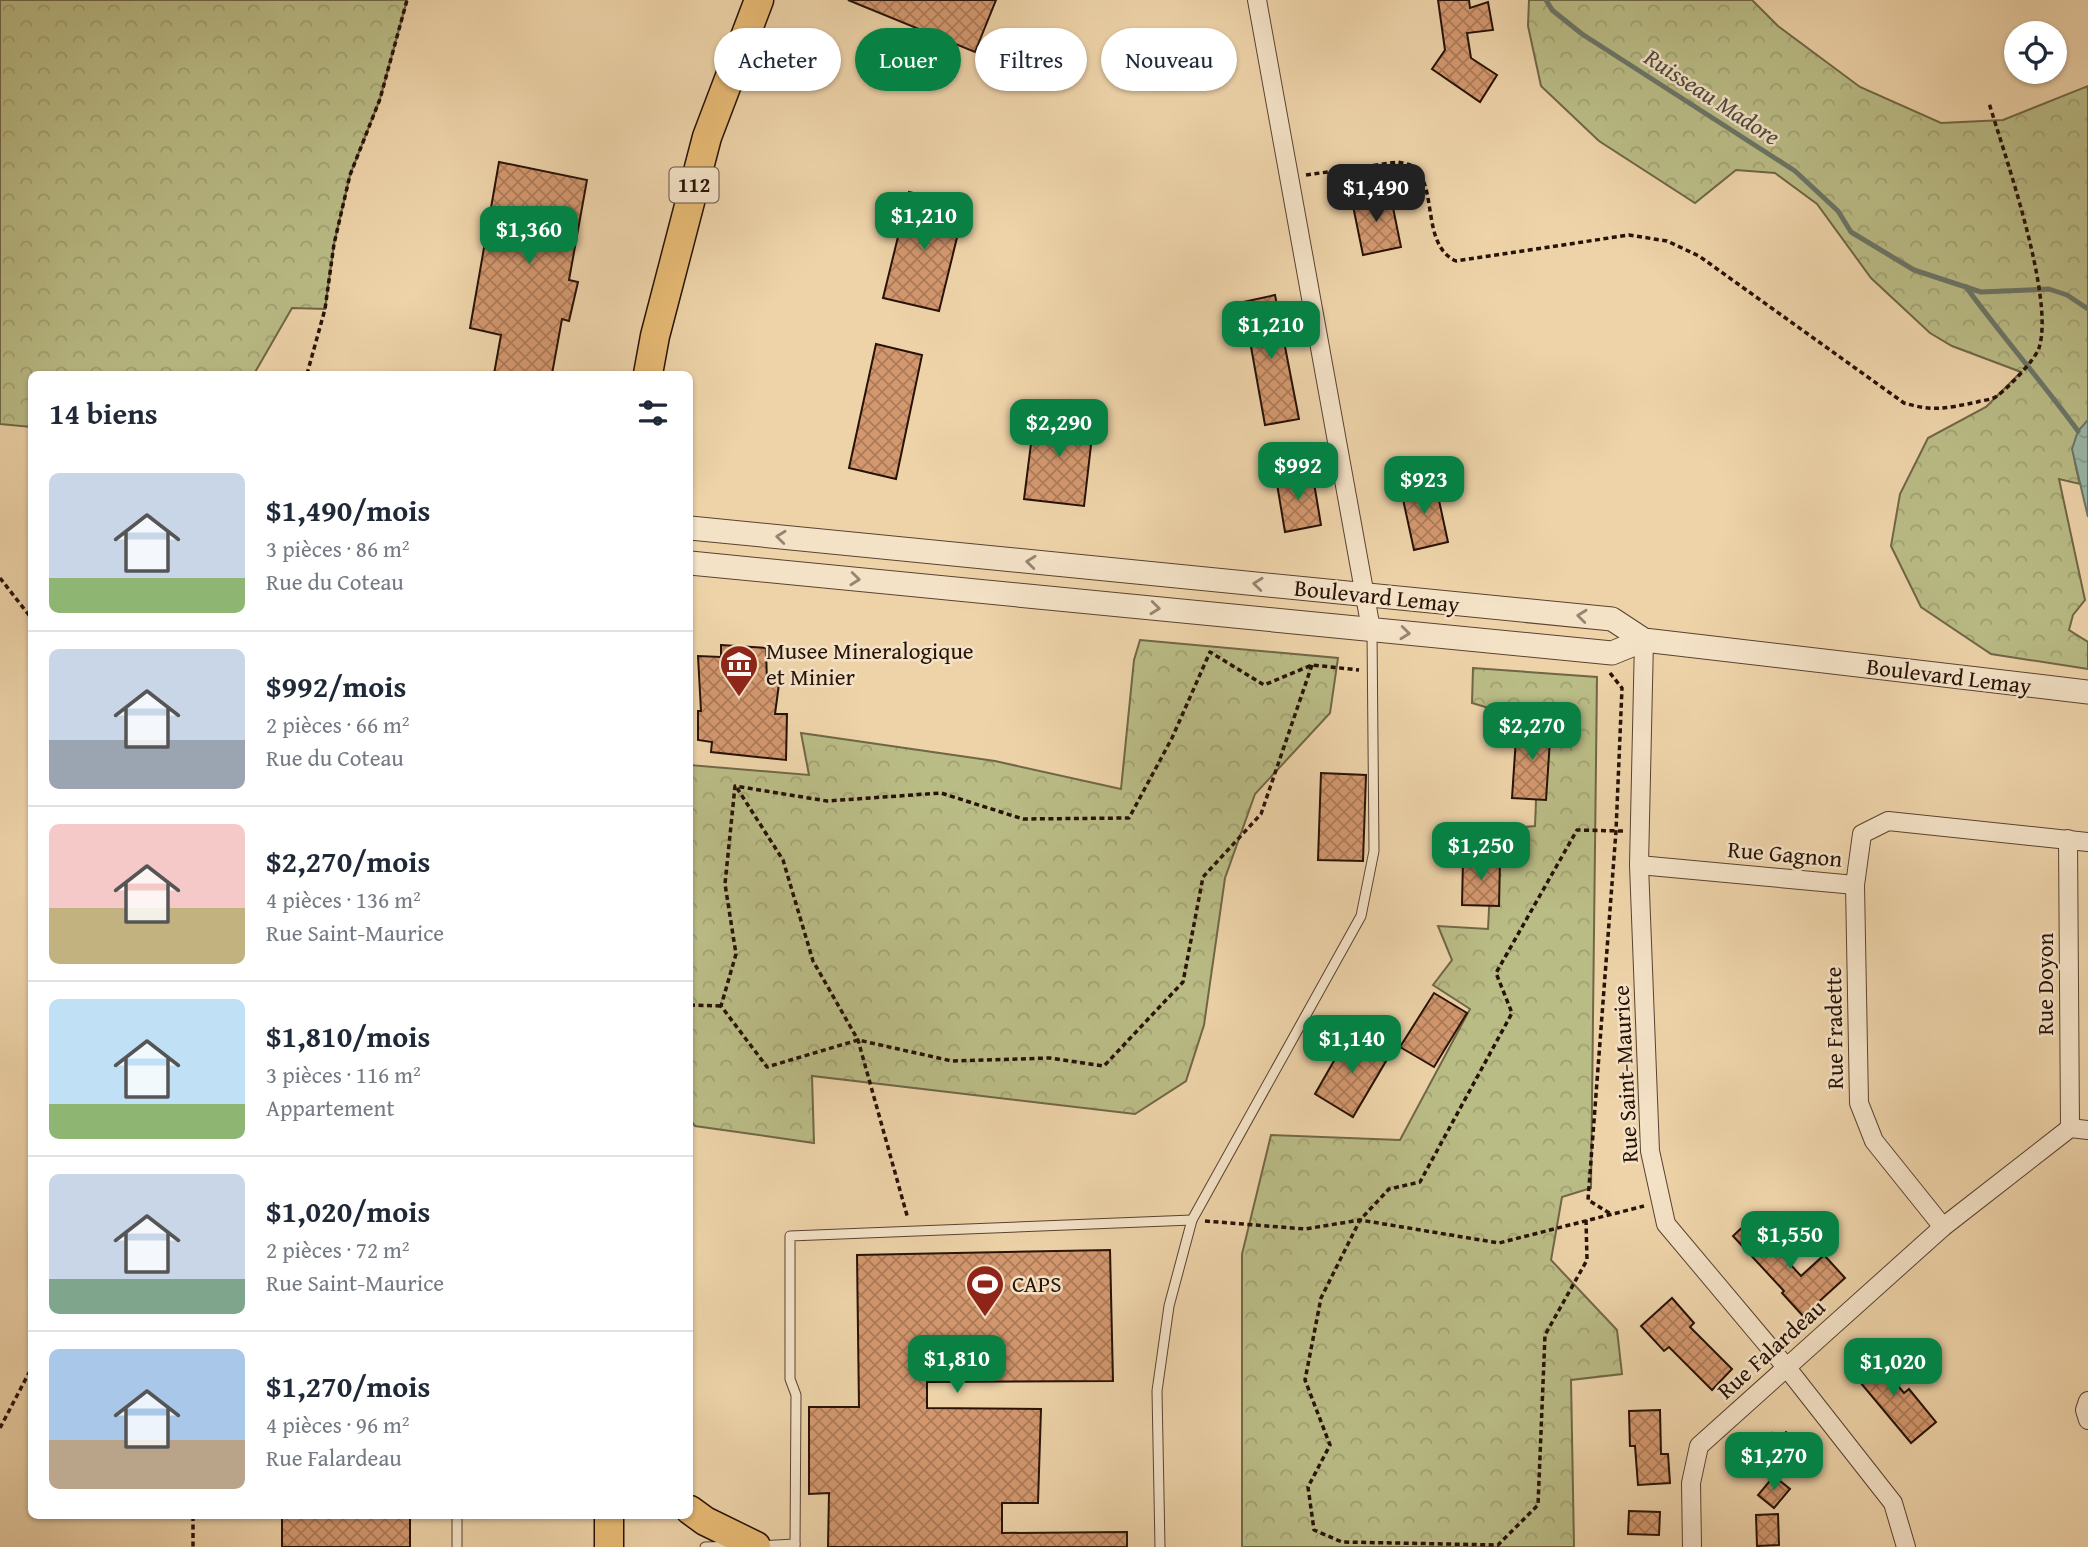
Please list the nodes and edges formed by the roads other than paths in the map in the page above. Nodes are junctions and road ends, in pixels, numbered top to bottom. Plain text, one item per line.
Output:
1 (758, 0) edge
2 (1257, 0) edge
3 (649, 371) edge
4 (693, 528) edge
5 (813, 540) junction
6 (693, 563) edge
7 (1104, 569) junction
8 (814, 575) junction
9 (1365, 595) junction
10 (1105, 603) junction
11 (1371, 629) junction
12 (1644, 640) junction
13 (2088, 692) edge
14 (2068, 839) junction
15 (2088, 842) edge
16 (1639, 865) junction
17 (1855, 885) junction
18 (2079, 1129) edge
19 (1192, 1220) junction
20 (1943, 1227) junction
21 (1787, 1368) junction
22 (2088, 1401) edge
23 (2088, 1420) edge
24 (693, 1512) edge
25 (457, 1519) edge
26 (609, 1519) edge
27 (756, 1546) edge
28 (795, 1546) edge
29 (457, 1547) edge
30 (609, 1547) edge
31 (705, 1547) edge
32 (1160, 1547) edge
33 (1692, 1547) edge
34 (1906, 1547) edge

1 - 3 main road, 112
2 - 9 street
5 -> 4 street, Boulevard Lemay
7 -> 5 street, Boulevard Lemay
5 - 8 street
6 - 8 street, Boulevard Lemay
9 -> 7 street, Boulevard Lemay
7 - 10 street
8 -> 10 street, Boulevard Lemay
9 - 11 street
12 -> 9 street, Boulevard Lemay
10 -> 11 street, Boulevard Lemay
11 -> 12 street, Boulevard Lemay
11 - 19 lane
12 - 13 street, Boulevard Lemay
12 - 16 street, Rue Saint-Maurice
14 - 15 street, Rue Gagnon
14 - 17 street, Rue Gagnon
14 - 18 street, Rue Doyon
16 - 17 street, Rue Gagnon
16 - 21 street, Rue Saint-Maurice
17 - 20 street, Rue Fradette
18 - 20 street, Rue Falardeau
19 - 28 lane
19 - 32 lane
20 - 21 street, Rue Falardeau
21 - 33 street, Rue Falardeau
21 - 34 street, Rue Saint-Maurice
22 - 23 street
24 - 27 main road
25 - 29 lane
26 - 30 main road
27 - 28 lane
27 - 31 lane

